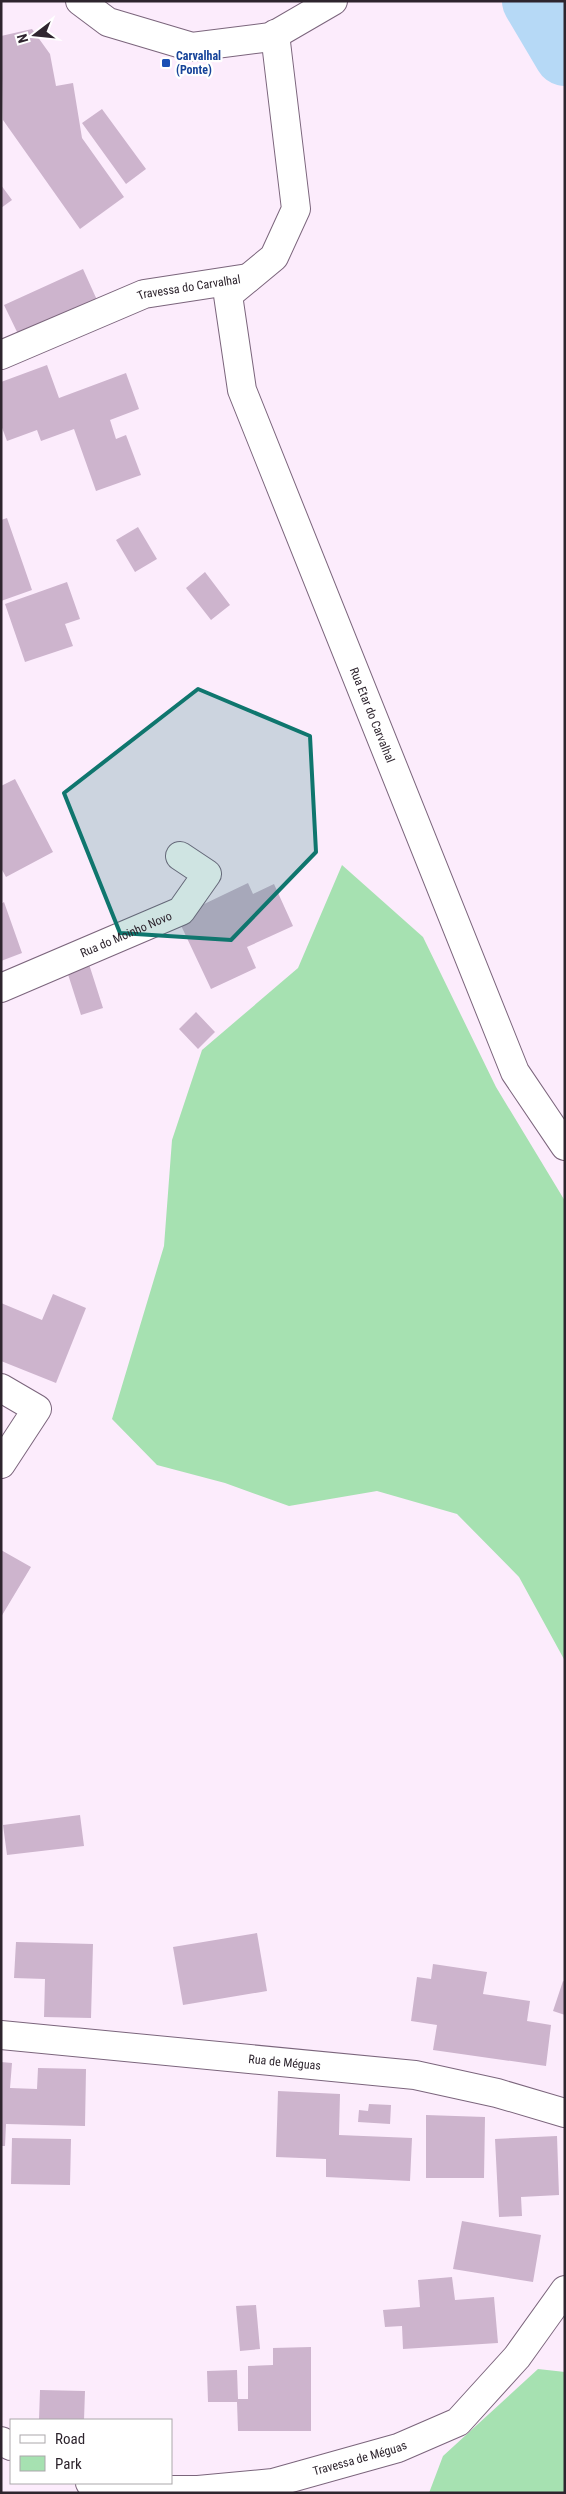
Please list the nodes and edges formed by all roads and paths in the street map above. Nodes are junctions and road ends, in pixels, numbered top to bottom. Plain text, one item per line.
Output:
1 (80, 1) edge
2 (333, 1) edge
3 (275, 34) junction
4 (248, 278) junction
5 (1, 355) edge
6 (180, 856) dead end
7 (1, 988) edge
8 (565, 1146) edge
9 (1, 1388) edge
10 (1, 1464) edge
11 (1, 2035) edge
12 (565, 2113) edge
13 (565, 2290) edge
14 (92, 2484) edge

1 - 3 street
2 - 3 street
3 - 4 street, Travessa do Carvalhal
4 - 5 street, Travessa do Carvalhal
4 - 8 street, Rua Etar do Carvalhal
6 - 7 street, Rua do Moinho Novo
9 - 10 street
11 - 12 street, Rua de Méguas
13 - 14 street, Travessa de Méguas

